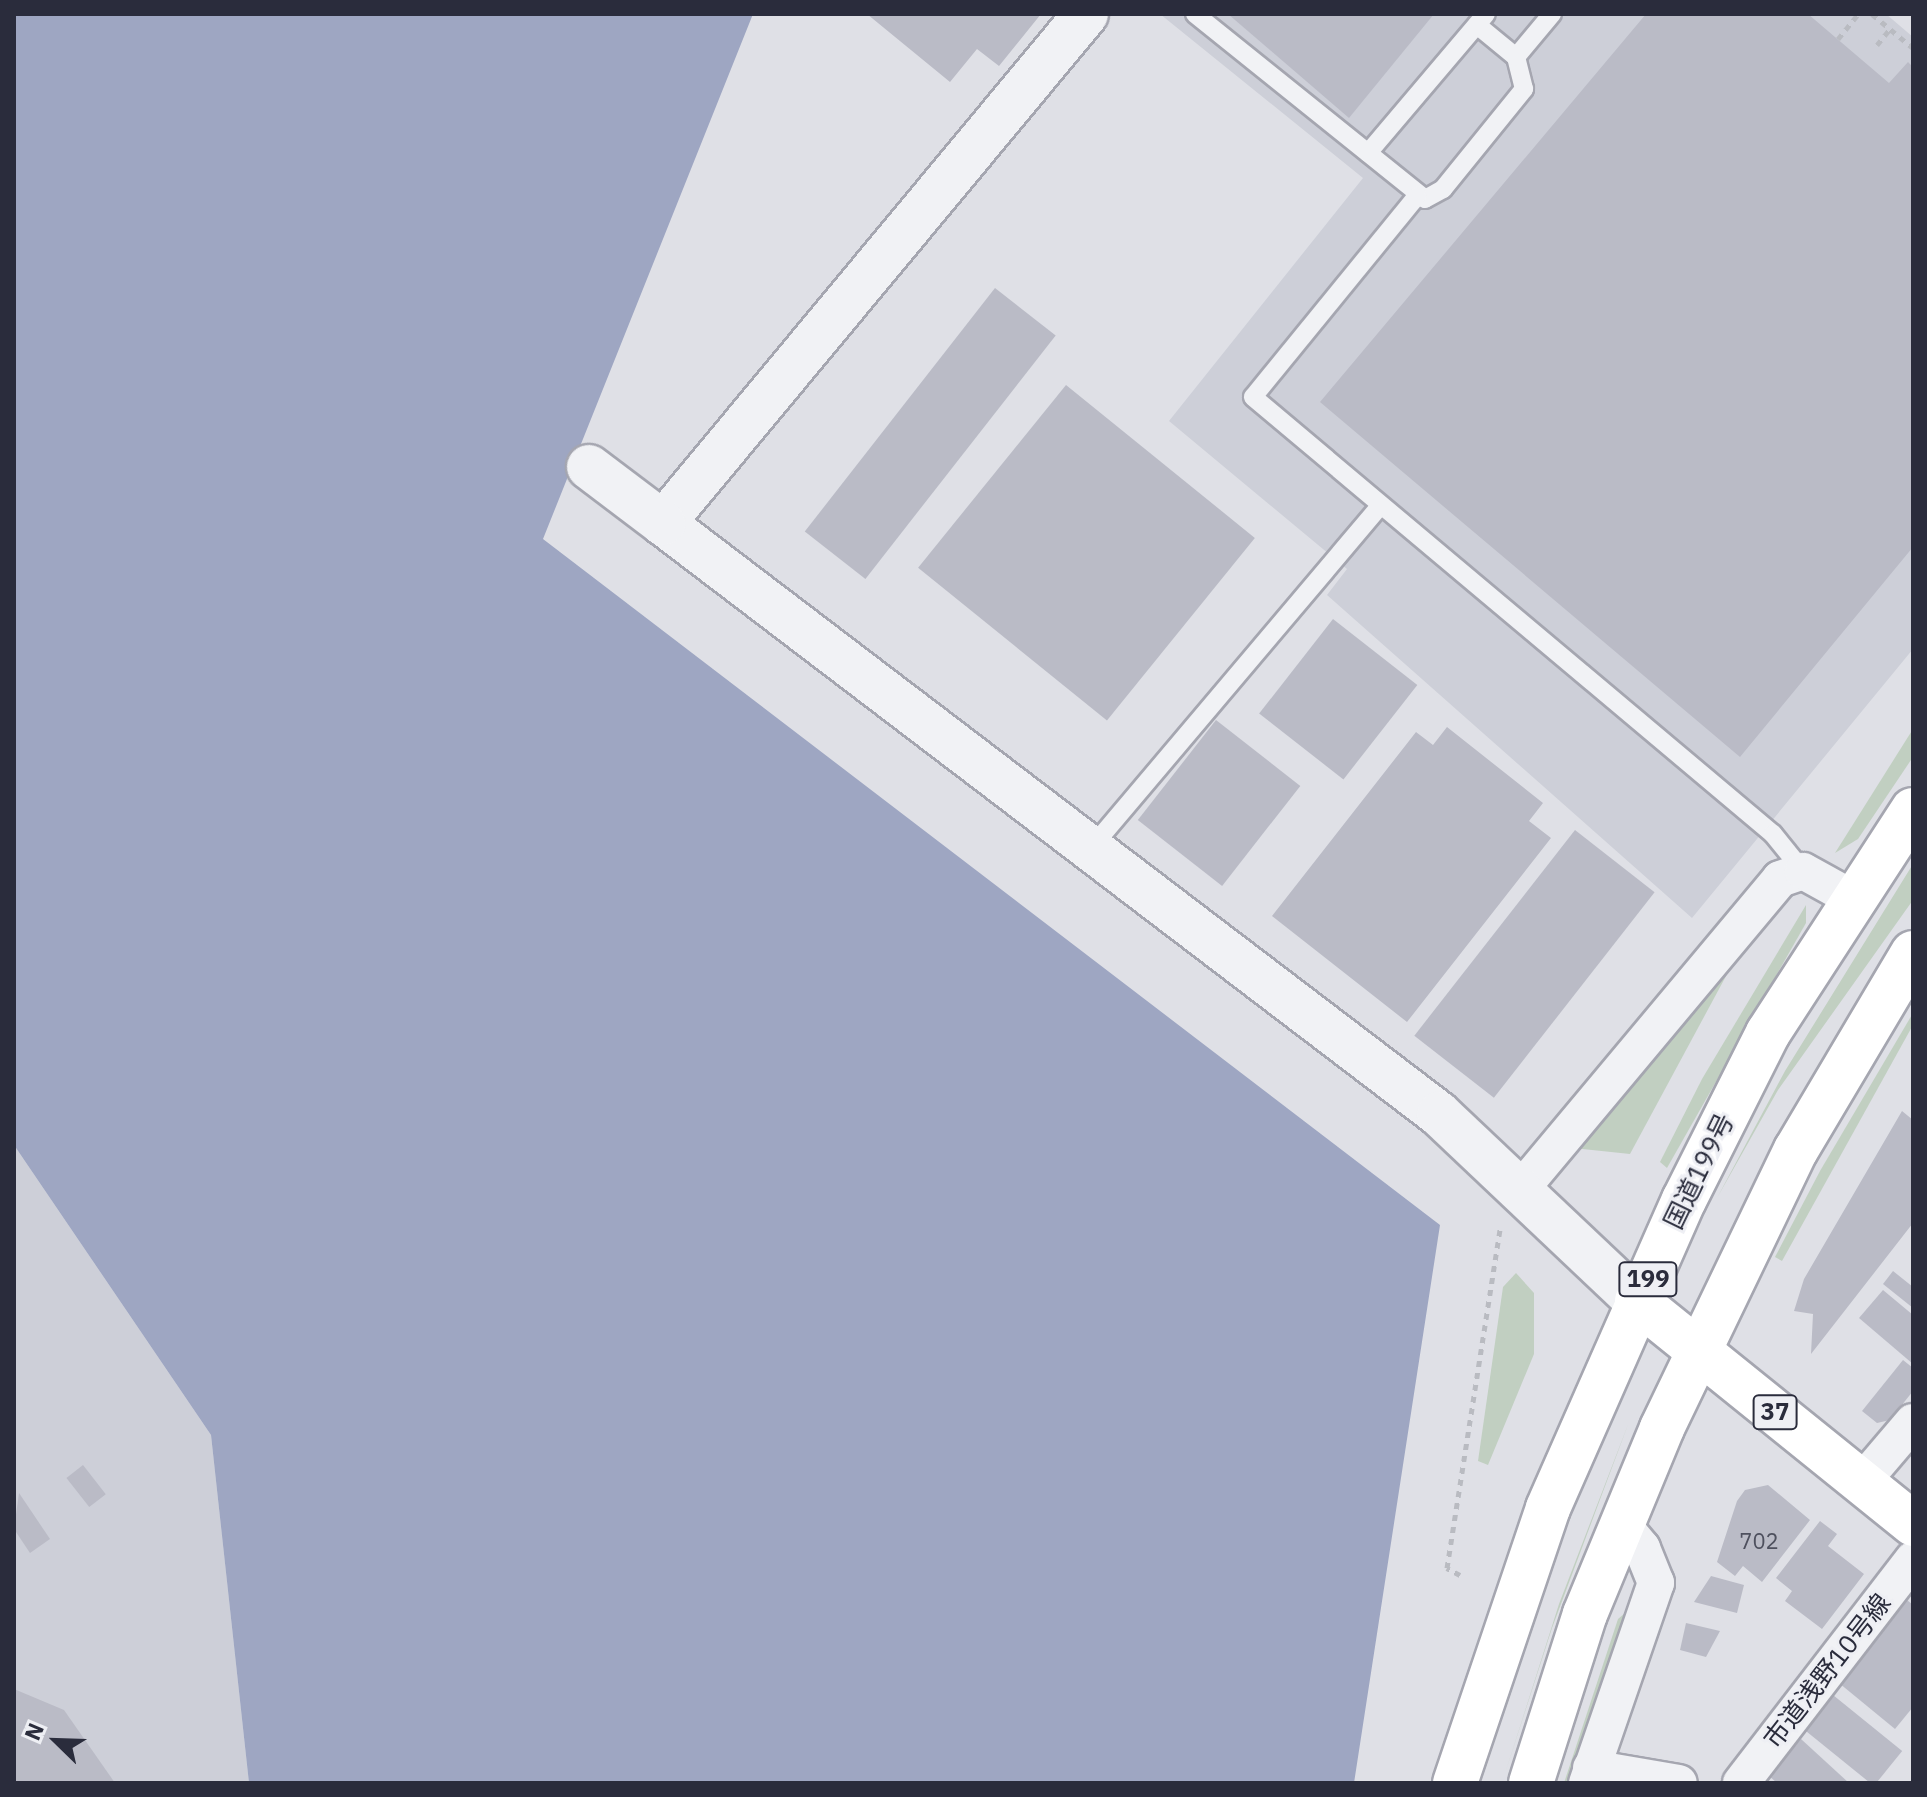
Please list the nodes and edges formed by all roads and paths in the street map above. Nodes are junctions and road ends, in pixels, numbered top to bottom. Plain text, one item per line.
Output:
1 (1086, 14) edge
2 (1195, 14) edge
3 (1552, 14) edge
4 (1858, 14) edge
5 (1872, 14) edge
6 (1481, 19) edge
7 (1890, 29) junction
8 (1838, 39) dead end
9 (1877, 45) dead end
10 (1913, 48) edge
11 (1516, 57) junction
12 (1368, 153) junction
13 (1417, 196) junction
14 (589, 467) dead end
15 (1381, 505) junction
16 (663, 523) junction
17 (1913, 810) edge
18 (1090, 848) junction
19 (1803, 871) junction
20 (1852, 898) junction
21 (1913, 953) edge
22 (1521, 1189) junction
23 (1500, 1228) dead end
24 (1637, 1301) junction
25 (1698, 1350) junction
26 (1913, 1422) edge
27 (1861, 1483) junction
28 (1620, 1522) junction
29 (1913, 1524) edge
30 (1913, 1560) edge
31 (1460, 1575) dead end
32 (1649, 1604) junction
33 (1585, 1614) junction
34 (1589, 1776) edge
35 (1455, 1783) edge
36 (1531, 1783) edge
37 (1679, 1783) edge
38 (1741, 1783) edge

1 - 16 street
2 - 12 lane
3 - 11 lane
4 - 8 path
5 - 7 path
6 - 11 lane
6 - 12 lane
7 - 9 path
7 - 10 path
11 - 13 lane
12 - 13 lane
13 - 15 lane
14 - 16 street
15 - 18 lane
15 - 19 lane
16 - 18 street
17 - 20 main road, 国道199号 / 199
18 - 22 street
19 - 20 street
19 - 22 street
20 - 24 main road, 国道199号 / 199
21 - 25 main road
22 - 24 street
23 - 31 path
24 - 25 main road, 37
24 - 35 main road, 国道199号 / 199
25 - 27 main road, 37
25 - 28 main road
26 - 27 street
27 - 29 main road, 37
28 - 32 street
28 - 33 main road
30 - 38 street, 市道浅野10号線
32 - 33 street
32 - 34 street
33 - 36 main road
34 - 37 street

